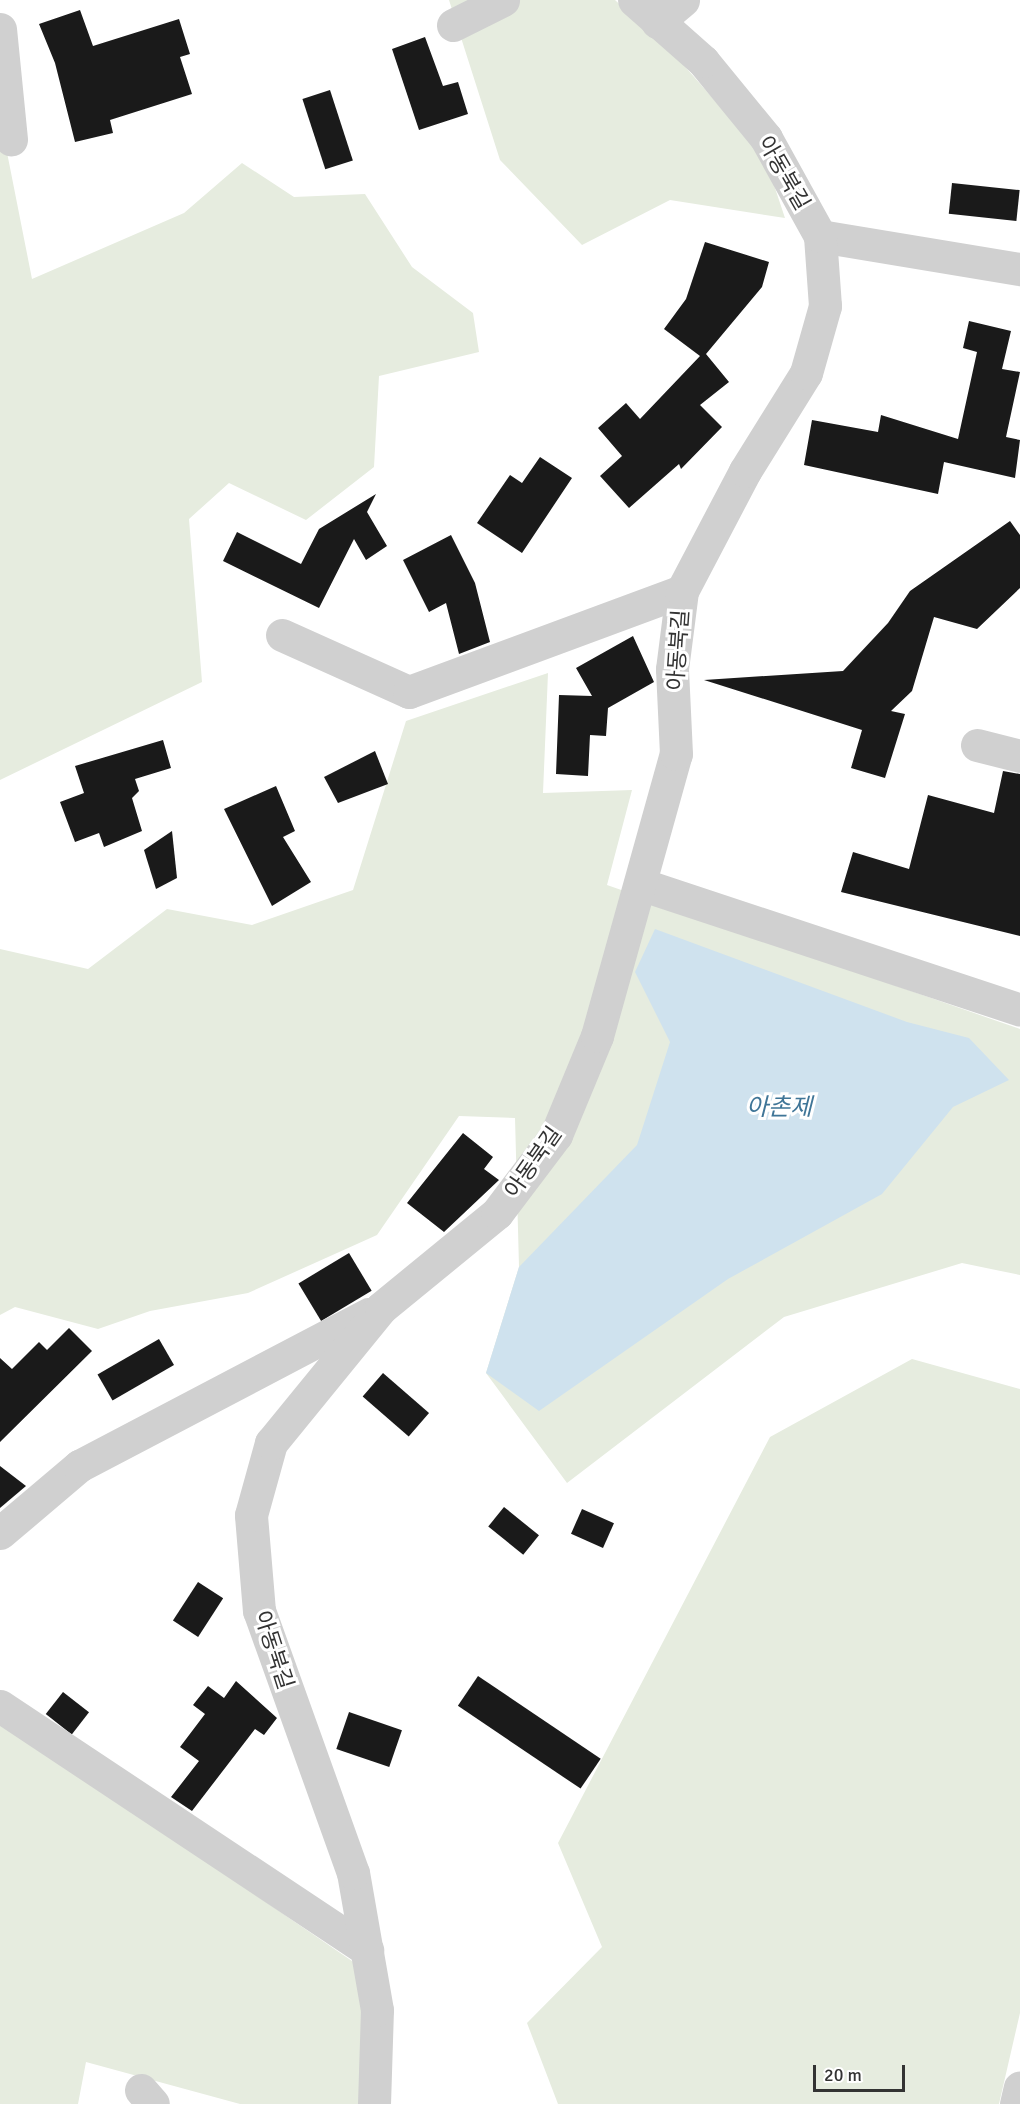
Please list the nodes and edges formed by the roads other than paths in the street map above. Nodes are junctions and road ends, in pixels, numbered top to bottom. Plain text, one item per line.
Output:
1 (503, 0) edge
2 (683, 0) edge
3 (646, 11) edge
4 (453, 25) dead end
5 (0, 29) edge
6 (11, 139) dead end
7 (820, 236) junction
8 (1020, 269) edge
9 (682, 591) junction
10 (282, 635) dead end
11 (977, 745) dead end
12 (1020, 756) edge
13 (640, 884) junction
14 (1020, 1010) edge
15 (381, 1308) junction
16 (0, 1533) edge
17 (0, 1706) edge
18 (367, 1950) junction
19 (1020, 2087) edge
20 (374, 2104) edge
21 (1016, 2104) edge

1 - 4 street
2 - 3 street
3 - 7 street, 아동북길
5 - 6 street
7 - 8 street
7 - 9 street, 아동북길
9 - 10 street
9 - 13 street, 아동북길
11 - 12 street
13 - 14 street
13 - 15 street, 아동북길
15 - 16 street, 아동북길
15 - 18 street, 아동북길
17 - 18 street
18 - 20 street, 아동북길
19 - 21 street

